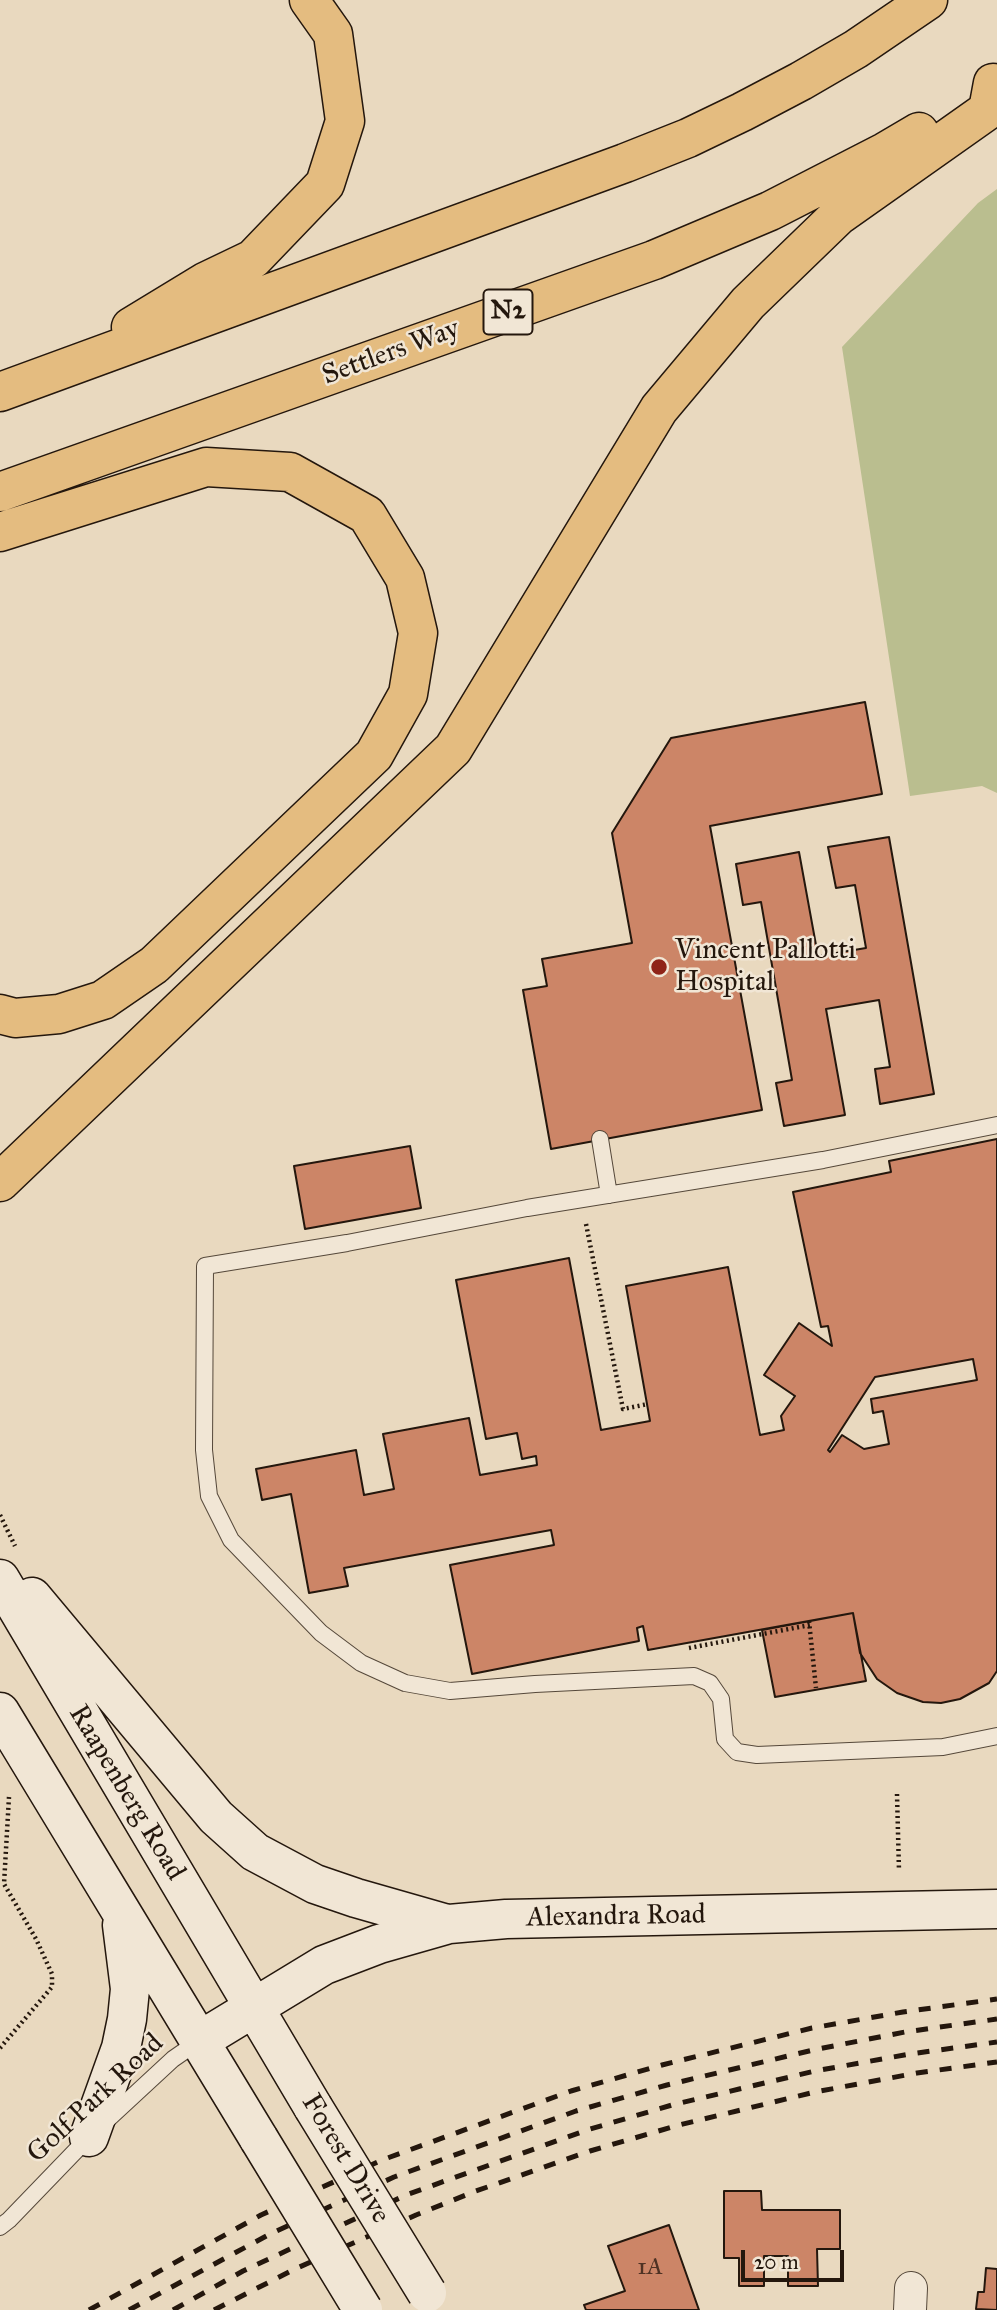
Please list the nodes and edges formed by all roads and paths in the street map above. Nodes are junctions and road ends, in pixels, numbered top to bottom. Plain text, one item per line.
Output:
1 (309, 0) edge
2 (928, 0) edge
3 (995, 81) edge
4 (61, 370) junction
5 (0, 392) edge
6 (0, 492) edge
7 (0, 532) edge
8 (0, 1014) edge
9 (997, 1125) edge
10 (600, 1139) dead end
11 (0, 1182) edge
12 (609, 1195) junction
13 (582, 1199) junction
14 (648, 1404) dead end
15 (0, 1558) edge
16 (0, 1579) edge
17 (684, 1649) dead end
18 (816, 1688) dead end
19 (0, 1712) edge
20 (997, 1736) edge
21 (11, 1786) dead end
22 (897, 1794) dead end
23 (899, 1871) dead end
24 (119, 1909) junction
25 (997, 1909) edge
26 (449, 1924) junction
27 (254, 2007) junction
28 (199, 2041) junction
29 (0, 2048) edge
30 (89, 2137) junction
31 (0, 2227) edge
32 (432, 2302) edge
33 (362, 2310) edge

1 - 4 highway
2 - 4 highway
3 - 6 highway, Settlers Way / N2
3 - 11 highway
4 - 5 highway
7 - 8 highway
9 - 12 lane
10 - 12 lane
12 - 13 lane
13 - 14 path
13 - 20 lane
15 - 26 main road
16 - 27 main road, Raapenberg Road
17 - 18 path
19 - 24 main road
21 - 29 path
22 - 23 path
24 - 28 main road
24 - 30 main road
25 - 26 main road, Alexandra Road
26 - 27 main road, Alexandra Road
27 - 28 main road, Alexandra Road
27 - 32 main road, Forest Drive, bridge
28 - 30 lane, Golf Park Road
28 - 33 main road, bridge
30 - 31 lane, Golf Park Road

